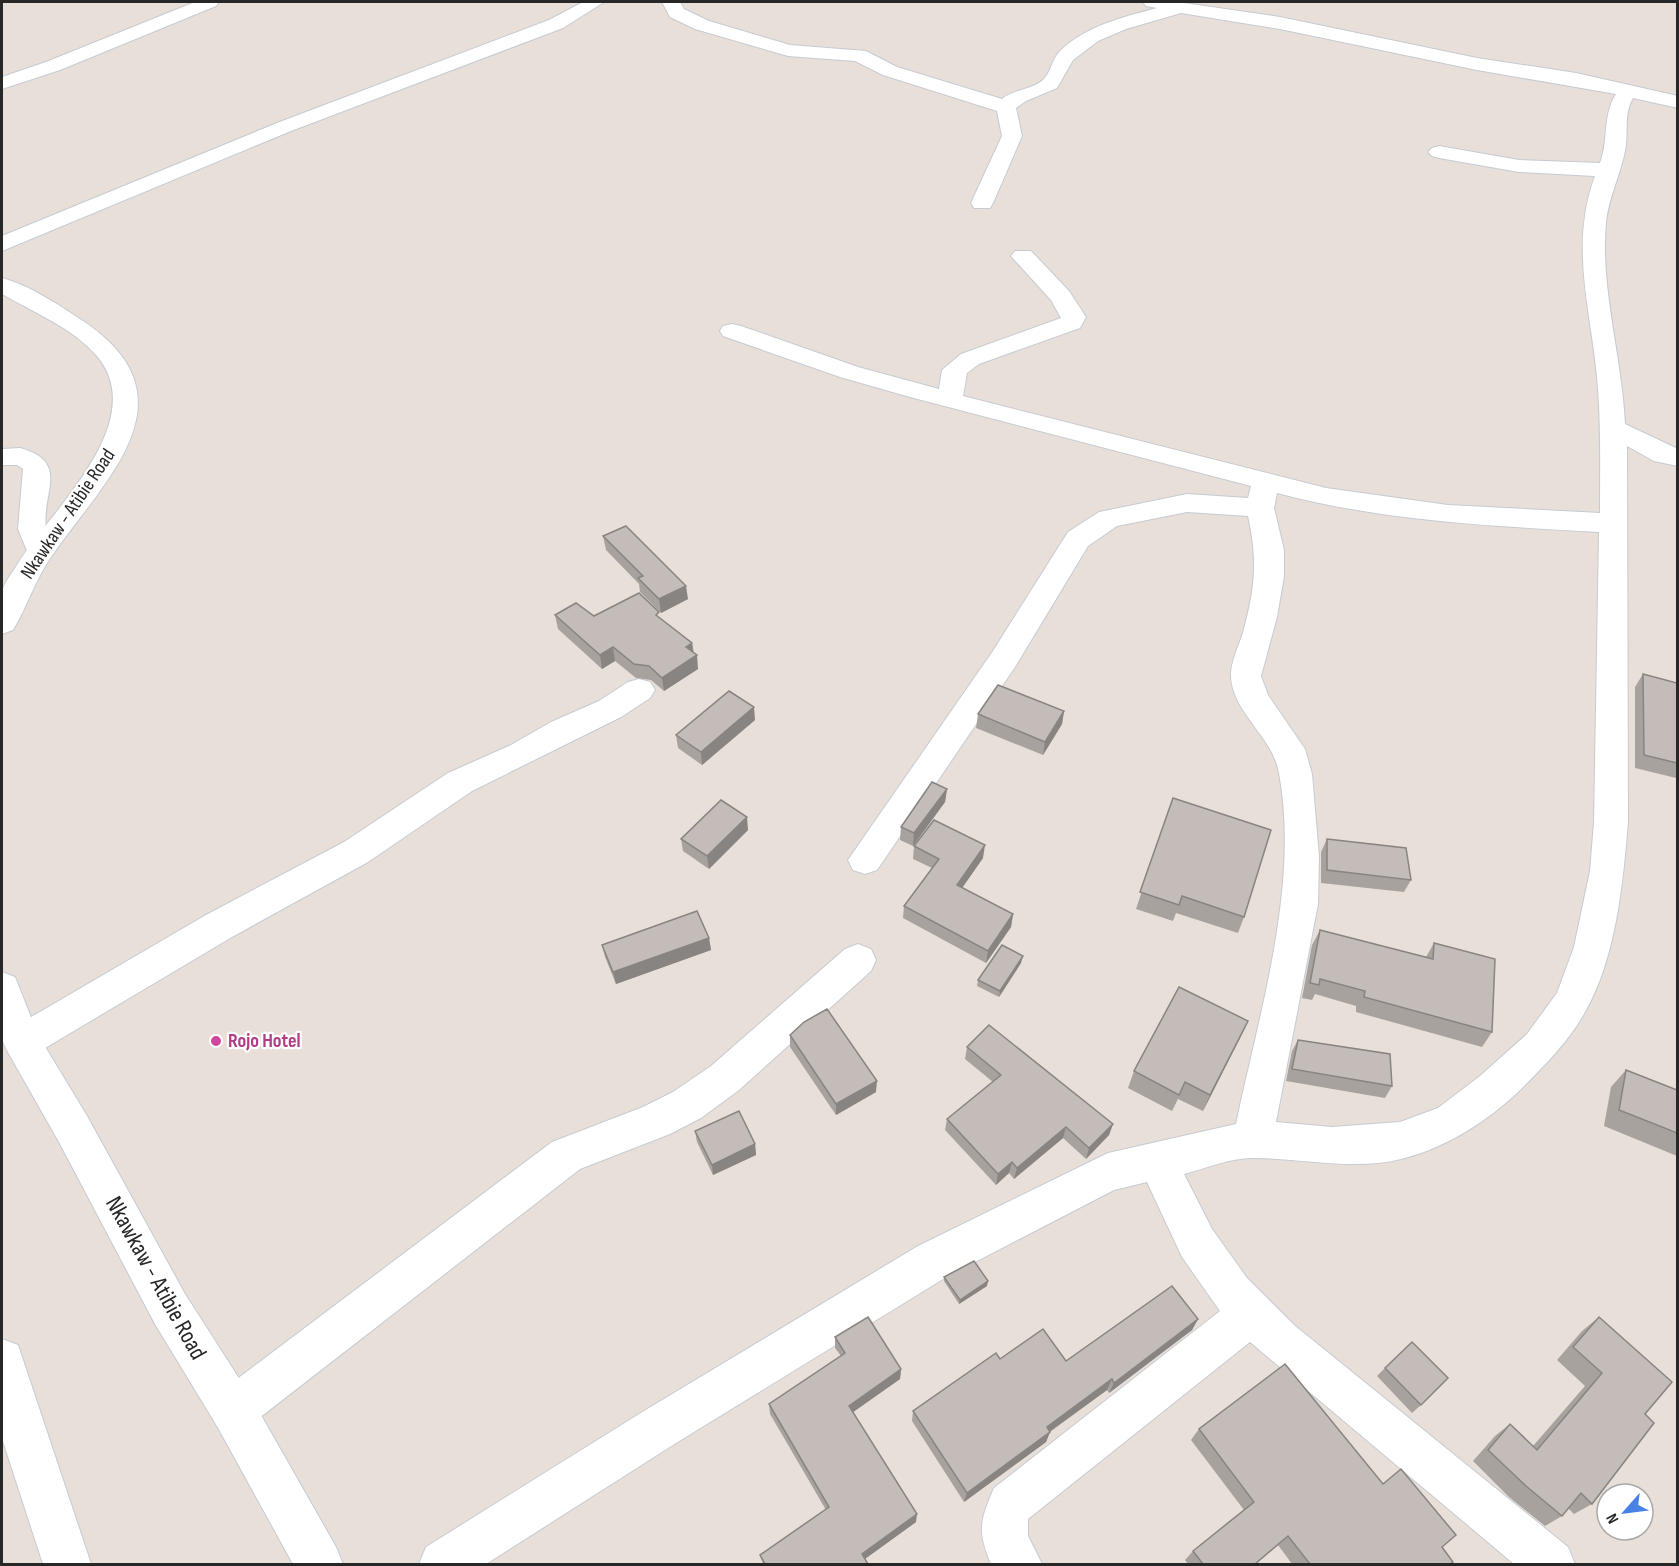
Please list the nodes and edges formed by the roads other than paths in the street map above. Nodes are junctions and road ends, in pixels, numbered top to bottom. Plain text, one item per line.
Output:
1 (210, 2) edge
2 (595, 2) edge
3 (670, 2) edge
4 (1152, 2) edge
5 (1180, 8) junction
6 (1299, 9) dead end
7 (1280, 23) junction
8 (2, 83) edge
9 (1627, 92) junction
10 (1677, 102) edge
11 (1006, 107) junction
12 (1439, 152) dead end
13 (1609, 170) junction
14 (981, 203) dead end
15 (2, 244) edge
16 (1023, 256) dead end
17 (2, 285) edge
18 (732, 331) dead end
19 (950, 399) junction
20 (1612, 427) junction
21 (1670, 456) edge
22 (2, 457) edge
23 (1614, 467) junction
24 (1263, 495) junction
25 (1613, 523) junction
26 (40, 551) junction
27 (2, 623) edge
28 (639, 690) dead end
29 (865, 860) dead end
30 (858, 960) dead end
31 (2, 988) edge
32 (22, 1042) junction
33 (1252, 1139) junction
34 (1156, 1161) junction
35 (1252, 1312) junction
36 (2, 1361) edge
37 (233, 1410) junction
38 (67, 1564) edge
39 (319, 1564) edge
40 (443, 1564) edge
41 (1018, 1564) edge
42 (1551, 1564) edge

1 - 8 street
2 - 15 street
3 - 11 street
4 - 5 street
5 - 7 street
5 - 11 street
6 - 7 street
7 - 9 street
9 - 10 street
9 - 13 street
11 - 14 street
12 - 13 street
13 - 20 street
16 - 19 street
17 - 26 street, Nkawkaw - Atibie Road
18 - 19 street
19 - 24 street
20 - 21 street
20 - 23 street
21 - 23 street
22 - 26 street
23 - 25 street
24 - 25 street
24 - 29 street
24 - 33 street
25 - 33 street
26 - 27 street, Nkawkaw - Atibie Road
28 - 32 street
30 - 37 street
31 - 32 street, Nkawkaw - Atibie Road
32 - 37 street, Nkawkaw - Atibie Road
33 - 34 street
34 - 35 street
34 - 40 street
35 - 41 street
35 - 42 street
36 - 38 street
37 - 39 street, Nkawkaw - Atibie Road

